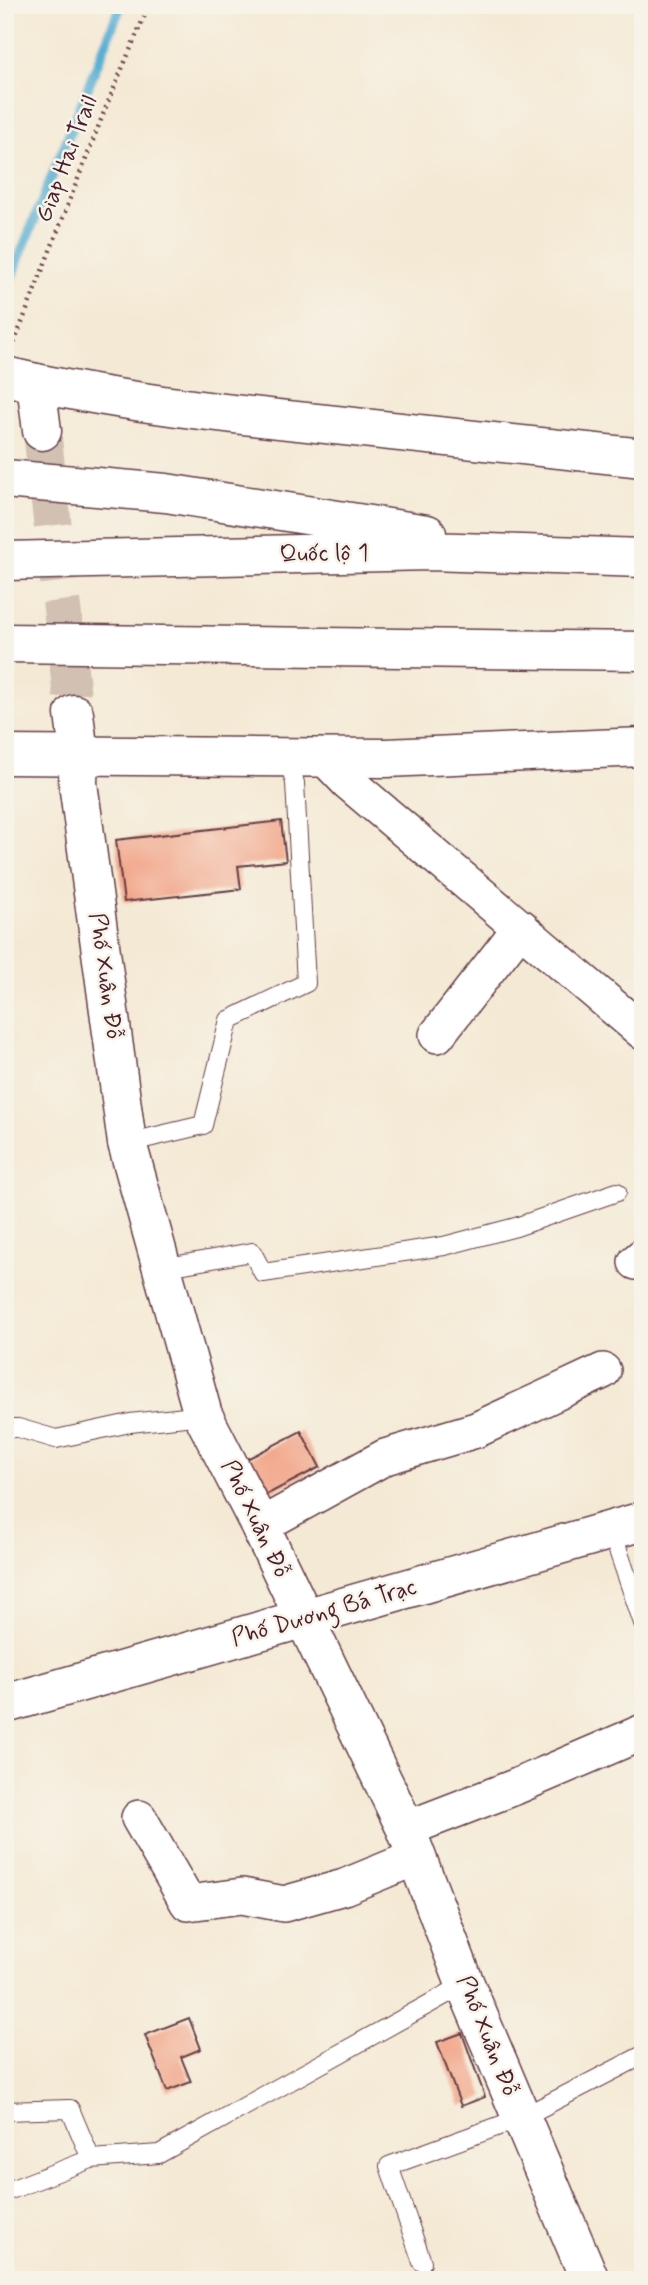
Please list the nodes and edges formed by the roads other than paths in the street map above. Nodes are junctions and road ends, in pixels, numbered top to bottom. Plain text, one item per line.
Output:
1 (17, 371) edge
2 (42, 431) tunnel mouth
3 (643, 458) edge
4 (5, 479) edge
5 (553, 554) junction
6 (643, 558) edge
7 (5, 561) edge
8 (5, 643) edge
9 (322, 648) junction
10 (643, 651) edge
11 (5, 667) edge
12 (74, 713) tunnel mouth
13 (643, 747) edge
14 (79, 754) junction
15 (5, 755) edge
16 (306, 757) junction
17 (521, 927) junction
18 (643, 1032) edge
19 (436, 1034) dead end
20 (127, 1143) junction
21 (617, 1192) dead end
22 (162, 1268) junction
23 (603, 1371) dead end
24 (203, 1415) junction
25 (5, 1428) edge
26 (260, 1526) junction
27 (627, 1526) edge
28 (303, 1618) junction
29 (643, 1623) edge
30 (5, 1704) edge
31 (643, 1732) edge
32 (139, 1818) dead end
33 (411, 1843) junction
34 (466, 1984) junction
35 (643, 2055) edge
36 (5, 2111) edge
37 (521, 2118) junction
38 (91, 2159) junction
39 (5, 2192) edge
40 (422, 2262) dead end
41 (590, 2280) edge

1 - 2 main road
1 - 3 main road
4 - 5 main road
5 - 6 main road, Quốc lộ 1
5 - 7 main road, Quốc lộ 1
8 - 9 main road
9 - 10 main road
9 - 11 main road
12 - 14 main road, Phố Xuân Đỗ
13 - 16 main road
14 - 15 main road
14 - 16 main road
14 - 20 main road, Phố Xuân Đỗ
16 - 17 street
16 - 20 lane
17 - 18 street
17 - 19 street
20 - 22 main road, Phố Xuân Đỗ
21 - 22 lane
22 - 24 main road, Phố Xuân Đỗ
23 - 26 street
24 - 25 lane
24 - 26 main road, Phố Xuân Đỗ
26 - 28 main road, Phố Xuân Đỗ
27 - 28 main road, Phố Dương Bá Trạc
27 - 29 lane
28 - 30 main road, Phố Dương Bá Trạc
28 - 33 main road, Phố Xuân Đỗ
31 - 33 street
32 - 33 street
33 - 34 main road, Phố Xuân Đỗ
34 - 37 main road, Phố Xuân Đỗ
34 - 38 lane
35 - 37 lane
36 - 38 lane
37 - 40 lane
37 - 41 main road, Phố Xuân Đỗ
38 - 39 lane

